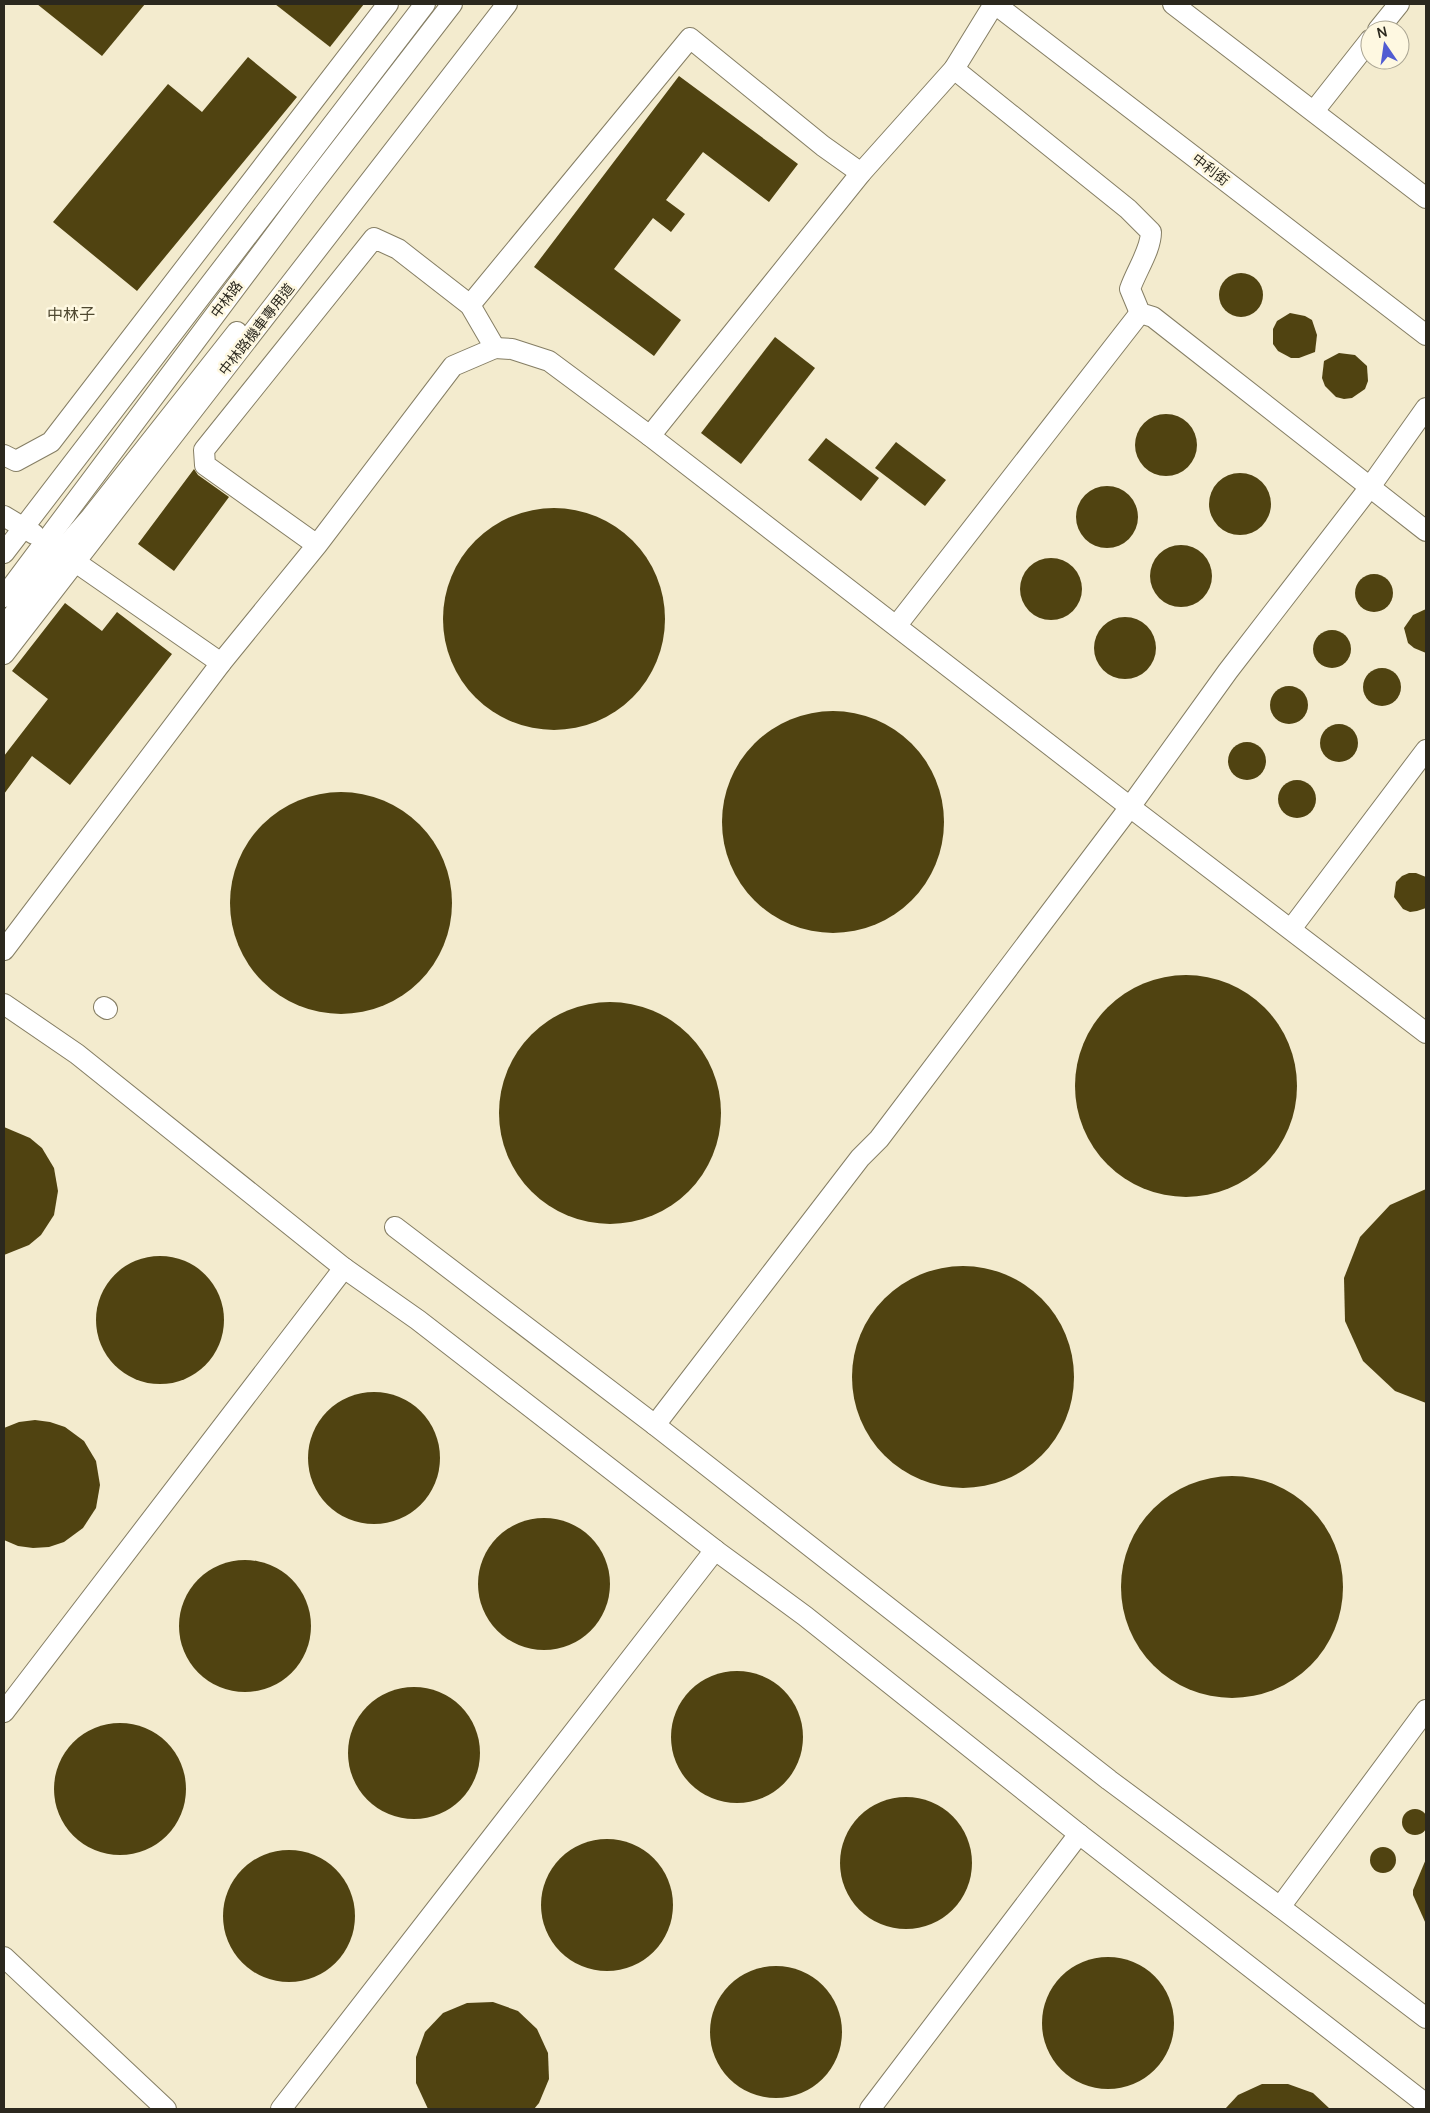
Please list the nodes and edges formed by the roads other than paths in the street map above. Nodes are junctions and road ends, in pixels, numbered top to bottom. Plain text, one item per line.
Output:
1 (388, 4) edge
2 (425, 4) edge
3 (452, 4) edge
4 (490, 4) edge
5 (507, 4) edge
6 (995, 4) edge
7 (1173, 4) edge
8 (1399, 4) edge
9 (1386, 20) edge
10 (1360, 53) edge
11 (954, 69) junction
12 (1314, 111) junction
13 (860, 172) junction
14 (1426, 198) edge
15 (470, 305) junction
16 (1140, 313) junction
17 (1426, 335) edge
18 (495, 348) junction
19 (1426, 408) edge
20 (650, 436) junction
21 (4, 456) edge
22 (1370, 486) junction
23 (4, 516) edge
24 (22, 527) junction
25 (1426, 531) edge
26 (316, 545) junction
27 (61, 551) junction
28 (4, 553) edge
29 (4, 597) edge
30 (897, 625) junction
31 (4, 627) edge
32 (4, 654) edge
33 (221, 663) junction
34 (1426, 750) edge
35 (1130, 807) junction
36 (1292, 929) junction
37 (4, 950) edge
38 (4, 1004) edge
39 (1426, 1033) edge
40 (394, 1227) dead end
41 (344, 1268) junction
42 (655, 1425) junction
43 (715, 1550) junction
44 (1426, 1710) edge
45 (4, 1712) edge
46 (1079, 1834) junction
47 (1280, 1907) junction
48 (4, 1957) edge
49 (1426, 2018) edge
50 (1426, 2104) edge
51 (166, 2109) edge
52 (281, 2109) edge
53 (870, 2109) edge

1 - 21 street
2 - 24 street
3 - 27 street, 中林路
4 - 27 street
5 - 27 street, 中林路機車專用道
6 - 11 street
6 - 17 street, 中利街
7 - 12 street
8 - 9 street
10 - 12 street
11 - 13 street
11 - 16 street
12 - 14 street
13 - 15 street
13 - 20 street
15 - 18 street
15 - 26 street
16 - 22 street
16 - 30 street
18 - 20 street
18 - 26 street
19 - 22 street
20 - 30 street
22 - 25 street
22 - 35 street
23 - 24 street
24 - 27 street
24 - 28 street
26 - 33 street
27 - 29 street, 中林路
27 - 31 street
27 - 32 street, 中林路機車專用道
27 - 33 street
30 - 35 street
33 - 37 street
34 - 36 street
35 - 36 street
35 - 42 street
36 - 39 street
38 - 41 street
40 - 42 street
41 - 43 street
41 - 45 street
42 - 47 street
43 - 46 street
43 - 52 street
44 - 47 street
46 - 50 street
46 - 53 street
47 - 49 street
48 - 51 street

